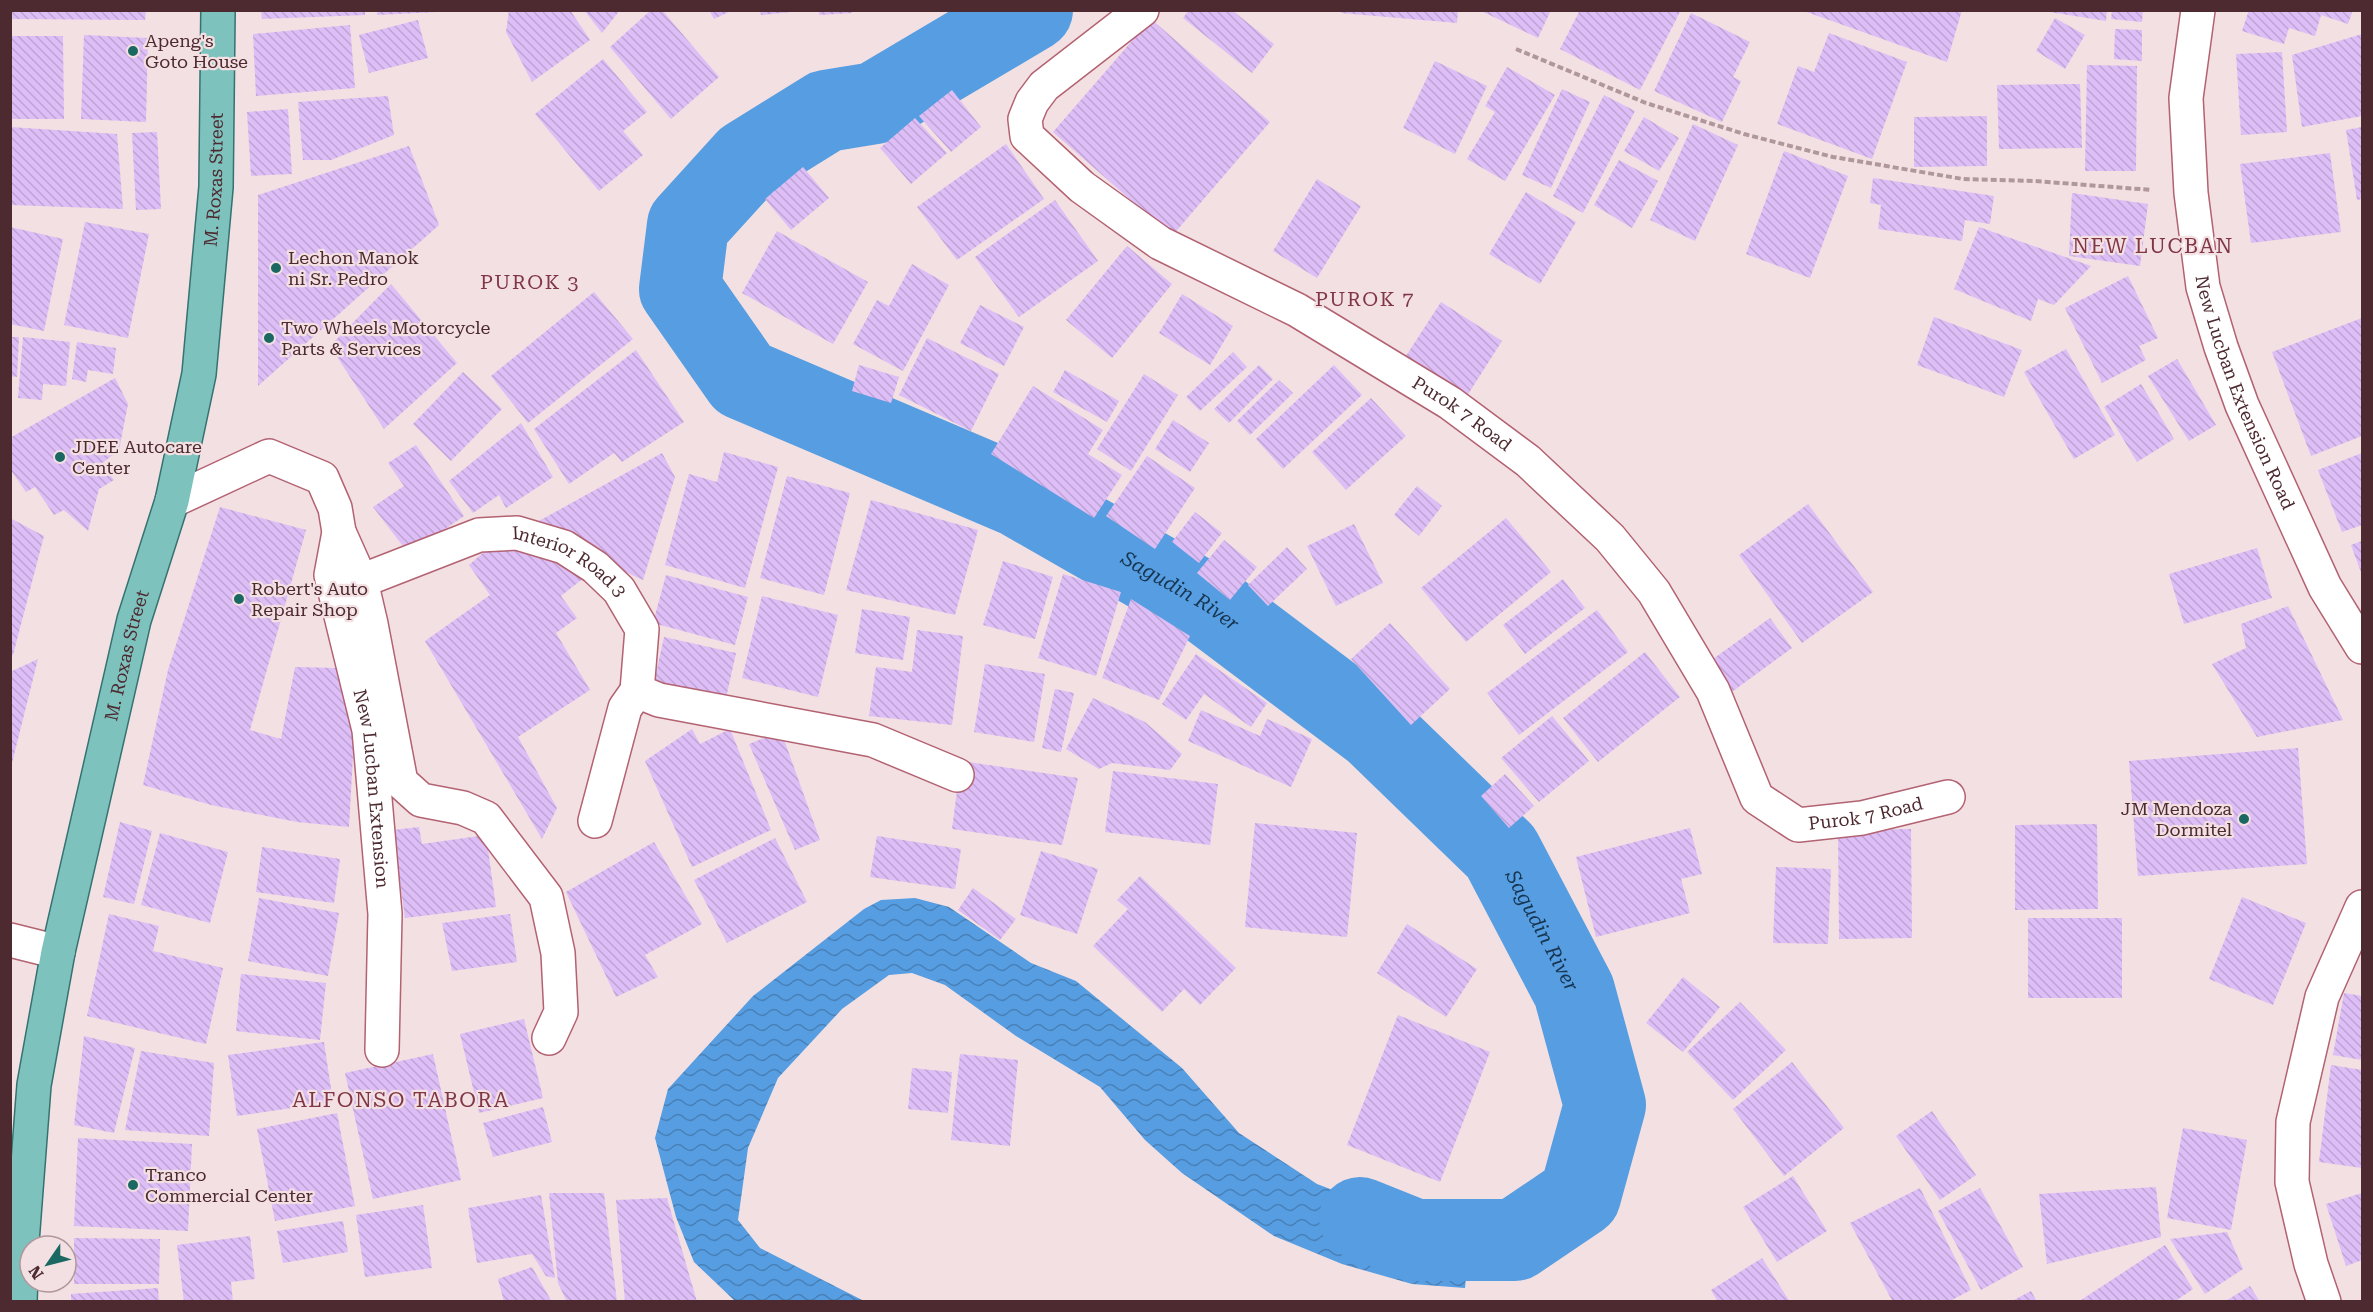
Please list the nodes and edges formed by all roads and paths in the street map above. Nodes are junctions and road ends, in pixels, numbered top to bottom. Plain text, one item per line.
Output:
1 (218, 10) edge
2 (1142, 10) edge
3 (2198, 10) edge
4 (1516, 49) dead end
5 (2191, 193) junction
6 (172, 501) junction
7 (339, 532) junction
8 (361, 581) junction
9 (2362, 646) edge
10 (637, 691) junction
11 (957, 774) dead end
12 (1948, 797) dead end
13 (595, 821) dead end
14 (2362, 907) edge
15 (10, 940) edge
16 (58, 952) junction
17 (549, 1038) dead end
18 (382, 1050) dead end
19 (20, 1302) edge
20 (2324, 1302) edge

1 - 6 main road, M. Roxas Street
2 - 12 street, Purok 7 Road
3 - 5 street, New Lucban Extension Road
4 - 5 path
5 - 9 street, New Lucban Extension Road
6 - 7 street
6 - 16 main road, M. Roxas Street
7 - 8 street
7 - 18 street, New Lucban Extension
8 - 10 street, Interior Road 3
8 - 17 street
10 - 11 street
10 - 13 street
14 - 20 street
15 - 16 street
16 - 19 main road, M. Roxas Street

